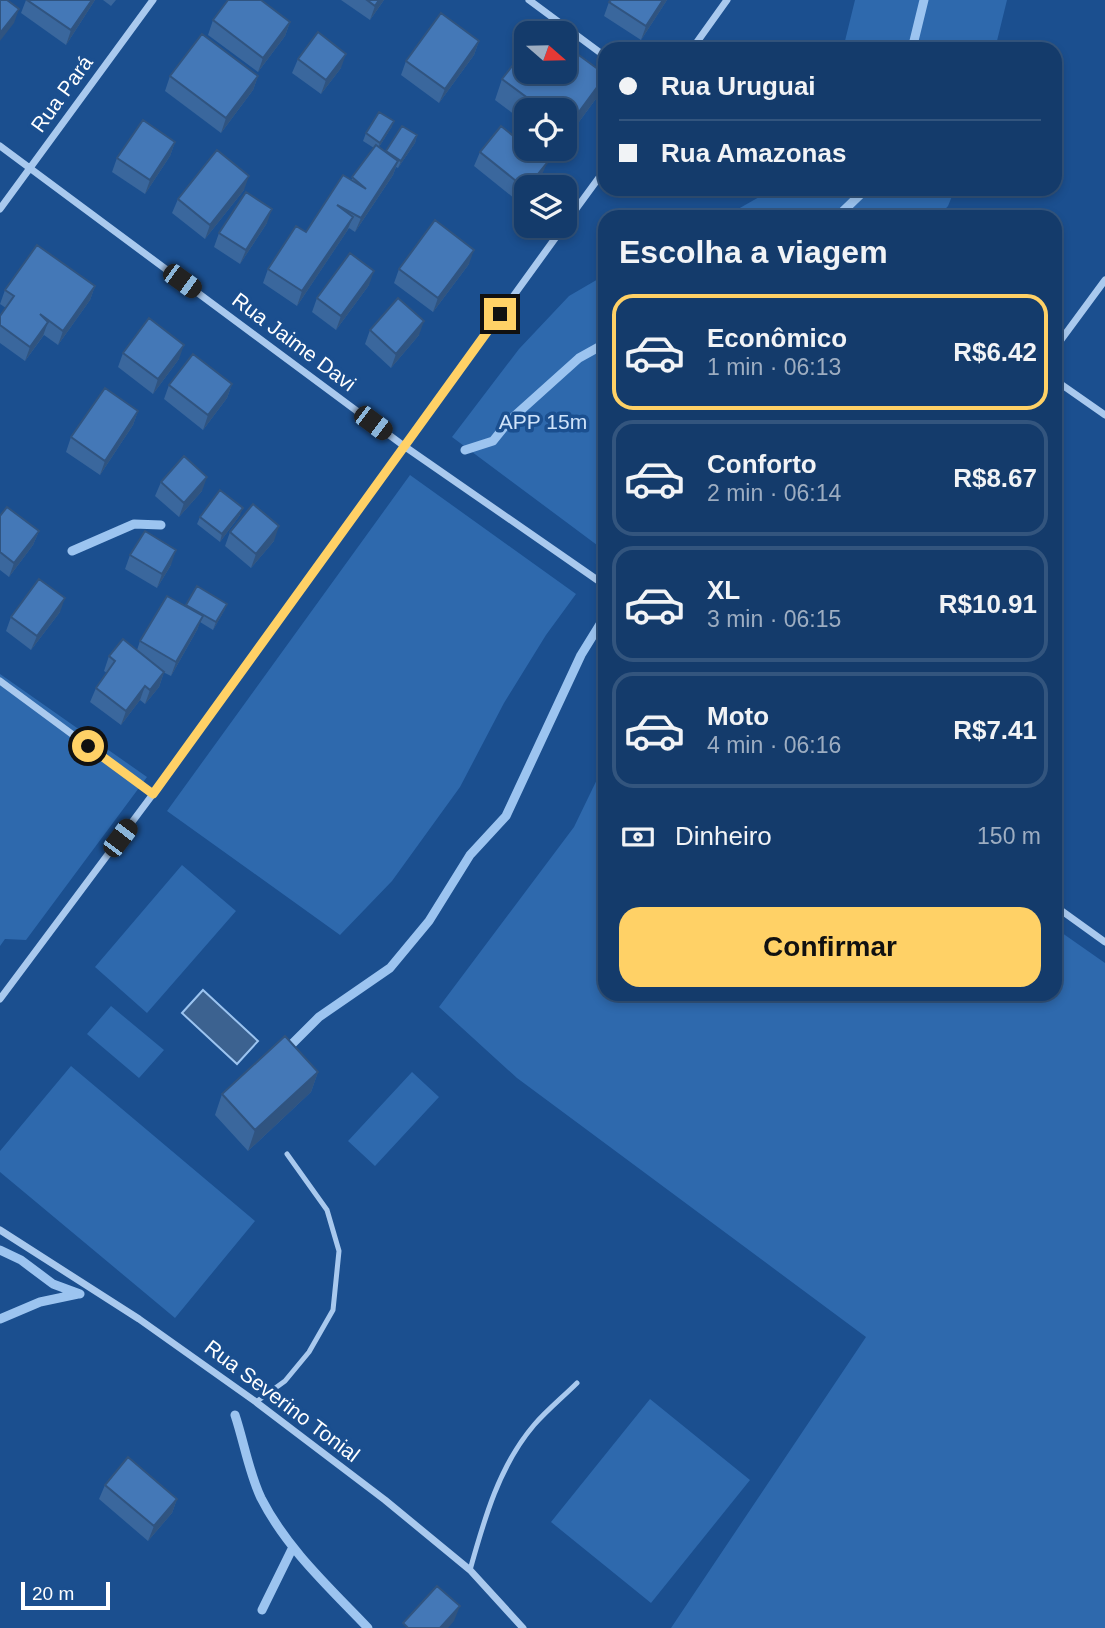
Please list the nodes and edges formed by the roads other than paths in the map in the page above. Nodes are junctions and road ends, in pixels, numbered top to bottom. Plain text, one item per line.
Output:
1 (153, 0) edge
2 (529, 0) edge
3 (727, 0) edge
4 (697, 42) edge
5 (598, 51) edge
6 (0, 146) edge
7 (30, 168) junction
8 (598, 179) edge
9 (577, 207) edge
10 (0, 209) edge
11 (555, 238) edge
12 (1105, 280) edge
13 (1062, 338) edge
14 (1062, 385) edge
15 (1105, 415) edge
16 (404, 446) junction
17 (598, 580) edge
18 (0, 681) edge
19 (153, 794) junction
20 (1062, 911) edge
21 (1105, 942) edge
22 (0, 999) edge
23 (287, 1154) dead end
24 (0, 1230) edge
25 (577, 1383) dead end
26 (257, 1402) junction
27 (470, 1570) junction
28 (522, 1627) edge

1 - 7 street, Rua Pará
2 - 5 street
3 - 4 street
6 - 7 street, Rua Jaime Davi
7 - 10 street, Rua Pará
7 - 16 street, Rua Jaime Davi
8 - 9 street
11 - 16 street
12 - 13 street
14 - 15 street
16 - 17 street, Rua Jaime Davi
16 - 19 street
18 - 19 street
19 - 22 street
20 - 21 street
23 - 26 lane
24 - 26 street, Rua Severino Tonial
25 - 27 lane
26 - 27 street, Rua Severino Tonial
27 - 28 street, Rua Severino Tonial

